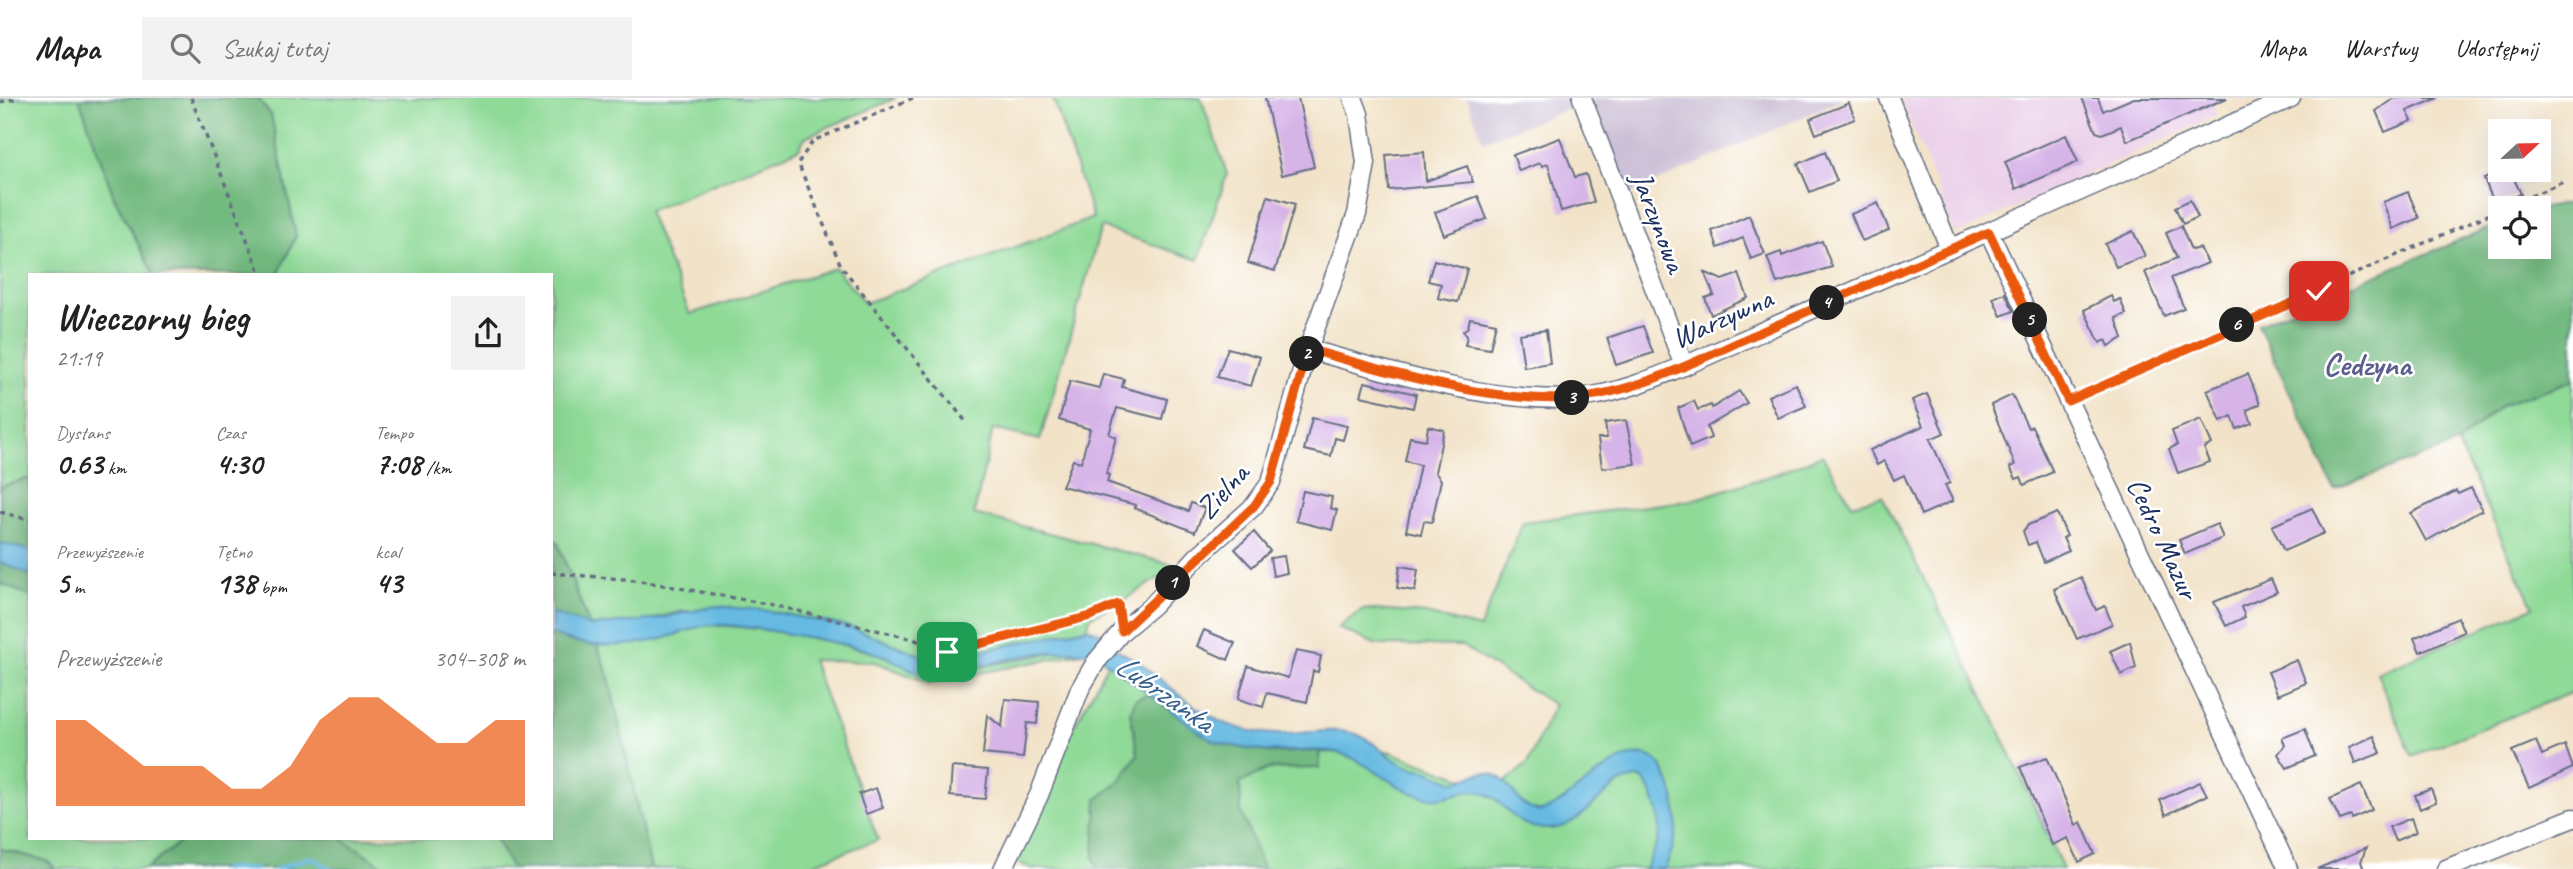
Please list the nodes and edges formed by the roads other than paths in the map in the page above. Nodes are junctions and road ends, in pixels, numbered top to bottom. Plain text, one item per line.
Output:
1 (1353, 98) edge
2 (1582, 98) edge
3 (1889, 98) edge
4 (2291, 98) edge
5 (1989, 232) junction
6 (1950, 249) junction
7 (1308, 349) junction
8 (1684, 366) junction
9 (2573, 818) edge
10 (1003, 869) edge
11 (2288, 869) edge
12 (2446, 869) edge

1 - 7 street, Zielna
2 - 8 street, Jarzynowa
3 - 6 street
4 - 5 street, Warzywna
5 - 6 street, Warzywna
5 - 11 street, Cedro Mazur
6 - 8 street, Warzywna
7 - 8 street, Warzywna
7 - 10 street, Zielna
9 - 12 street

